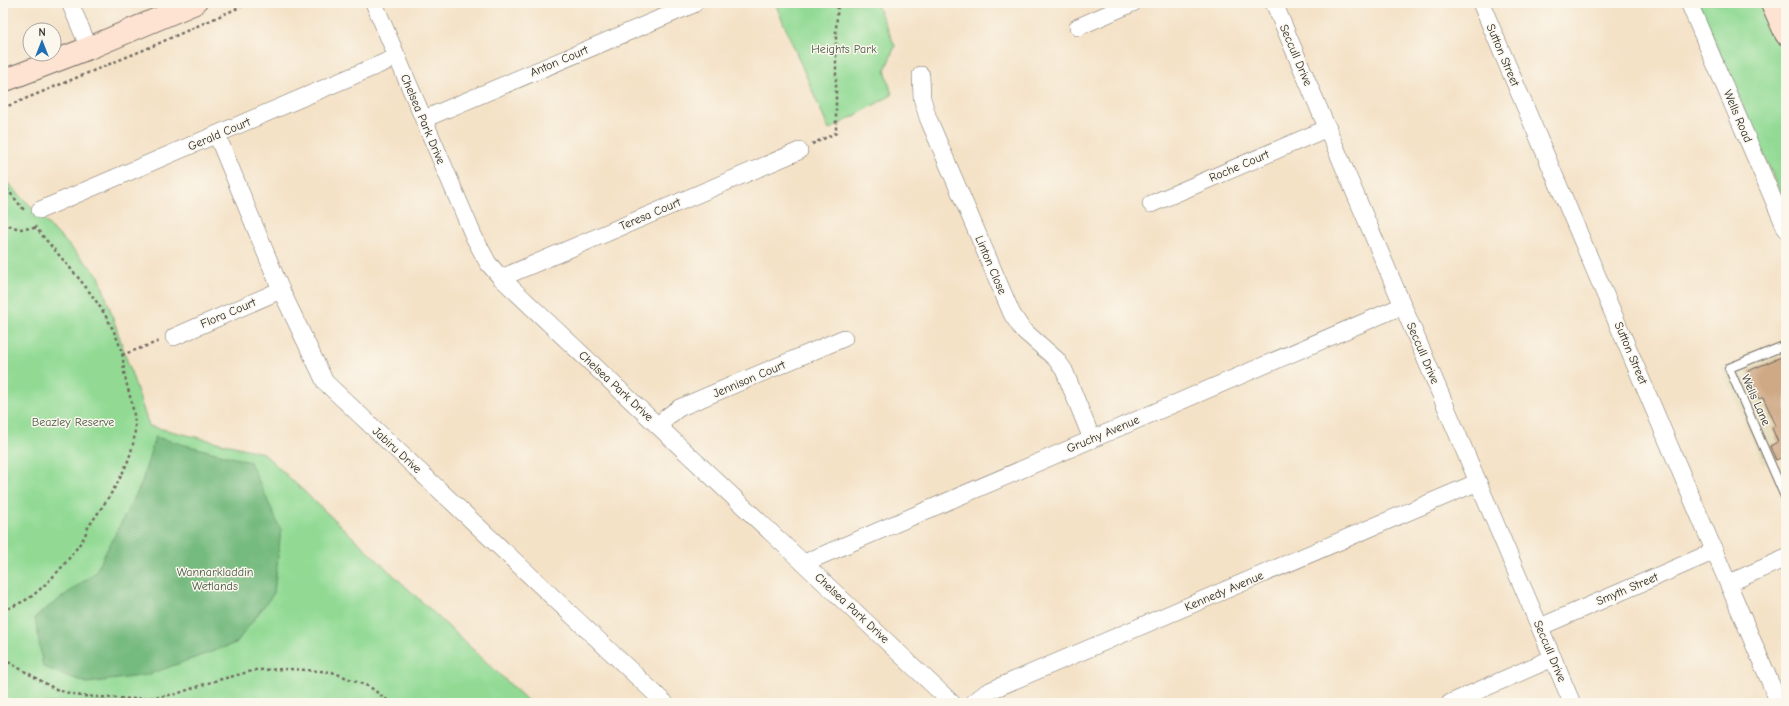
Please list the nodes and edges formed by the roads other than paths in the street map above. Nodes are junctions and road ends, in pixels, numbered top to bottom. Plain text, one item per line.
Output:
1 (70, 3) edge
2 (195, 3) edge
3 (374, 3) edge
4 (1133, 3) edge
5 (1274, 3) edge
6 (1481, 3) edge
7 (1689, 3) edge
8 (1772, 3) edge
9 (694, 4) edge
10 (1078, 27) dead end
11 (1786, 34) edge
12 (89, 48) junction
13 (397, 57) junction
14 (921, 75) dead end
15 (3, 82) edge
16 (424, 119) junction
17 (1328, 128) junction
18 (217, 135) junction
19 (798, 150) road end
20 (1151, 204) dead end
21 (31, 214) road end
22 (1786, 229) edge
23 (501, 278) junction
24 (281, 290) junction
25 (1402, 306) junction
26 (174, 336) road end
27 (844, 338) dead end
28 (1786, 345) edge
29 (659, 426) junction
30 (1092, 439) junction
31 (1478, 482) junction
32 (1786, 498) edge
33 (1715, 551) junction
34 (1786, 558) edge
35 (804, 563) junction
36 (1729, 583) junction
37 (1540, 627) junction
38 (1553, 658) junction
39 (665, 703) edge
40 (952, 703) edge
41 (972, 703) edge
42 (1450, 703) edge
43 (1572, 703) edge
44 (1779, 703) edge

1 - 12 street
2 - 12 main road
3 - 13 street, Chelsea Park Drive
4 - 10 street
5 - 17 street, Seccull Drive
6 - 33 street, Sutton Street
7 - 22 street, Wells Road
8 - 11 main road
9 - 16 street, Anton Court
12 - 15 main road
13 - 16 street, Chelsea Park Drive
13 - 18 street, Gerald Court
14 - 30 street, Linton Close
16 - 23 street, Chelsea Park Drive
17 - 20 street, Roche Court
17 - 25 street, Seccull Drive
18 - 21 street, Gerald Court
18 - 24 street, Jabiru Drive
19 - 23 street, Teresa Court
23 - 29 street, Chelsea Park Drive
24 - 26 street, Flora Court
24 - 39 street, Jabiru Drive
25 - 30 street, Gruchy Avenue
25 - 31 street, Seccull Drive
27 - 29 street, Jennison Court
28 - 32 lane, Wells Lane
29 - 35 street, Chelsea Park Drive
30 - 35 street, Gruchy Avenue
31 - 37 street, Seccull Drive
31 - 41 street, Kennedy Avenue
33 - 36 street, Sutton Street
33 - 37 street, Smyth Street
34 - 36 street
35 - 40 street, Chelsea Park Drive
36 - 44 street, Sutton Street
37 - 38 street, Seccull Drive
38 - 42 street
38 - 43 street, Seccull Drive

